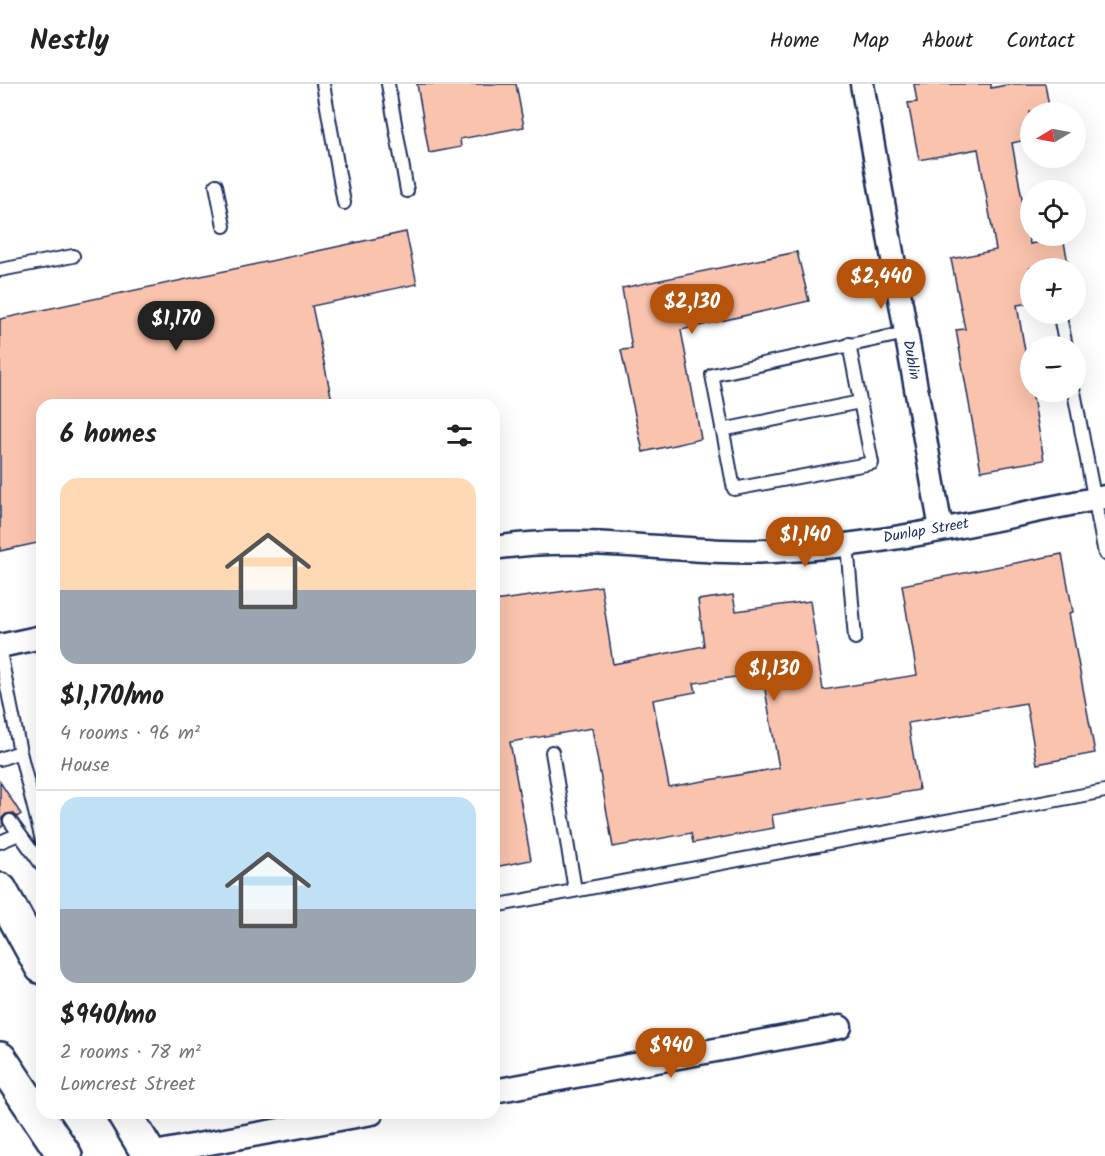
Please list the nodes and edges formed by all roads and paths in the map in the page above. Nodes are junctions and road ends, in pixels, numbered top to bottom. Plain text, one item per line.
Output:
1 (323, 84) edge
2 (388, 84) edge
3 (862, 84) edge
4 (216, 185) dead end
5 (407, 190) dead end
6 (344, 203) dead end
7 (224, 226) dead end
8 (73, 256) dead end
9 (0, 270) edge
10 (906, 333) junction
11 (849, 344) junction
12 (860, 402) junction
13 (1076, 402) edge
14 (722, 430) junction
15 (1100, 498) edge
16 (941, 529) junction
17 (847, 544) junction
18 (500, 547) edge
19 (1105, 554) edge
20 (36, 638) edge
21 (855, 638) dead end
22 (0, 646) edge
23 (0, 652) edge
24 (20, 752) junction
25 (552, 752) dead end
26 (0, 759) edge
27 (1105, 791) edge
28 (36, 816) edge
29 (10, 821) dead end
30 (19, 834) junction
31 (0, 842) edge
32 (36, 857) edge
33 (0, 890) edge
34 (575, 890) junction
35 (500, 905) edge
36 (0, 921) edge
37 (36, 956) edge
38 (36, 975) edge
39 (840, 1027) dead end
40 (0, 1059) edge
41 (500, 1090) edge
42 (36, 1113) edge
43 (40, 1119) edge
44 (128, 1119) edge
45 (340, 1119) edge
46 (149, 1155) edge
47 (65, 1156) edge

1 - 6 lane
2 - 5 lane
3 - 10 street, Dublin
4 - 7 lane
8 - 9 lane
10 - 11 lane
10 - 16 street, Dublin
11 - 12 lane
11 - 14 lane
12 - 14 lane
12 - 14 lane
13 - 15 lane
15 - 16 street, Dunlap Street
15 - 19 lane
16 - 17 street, Dunlap Street
17 - 18 street, Dunlap Street
17 - 21 lane
20 - 22 street
23 - 24 lane
24 - 26 lane
24 - 28 lane
25 - 34 lane
27 - 34 lane
29 - 30 lane
30 - 31 lane
30 - 32 lane
33 - 37 highway
34 - 35 lane
36 - 38 highway
39 - 41 street
40 - 42 highway
43 - 47 highway
44 - 46 highway
45 - 46 street

